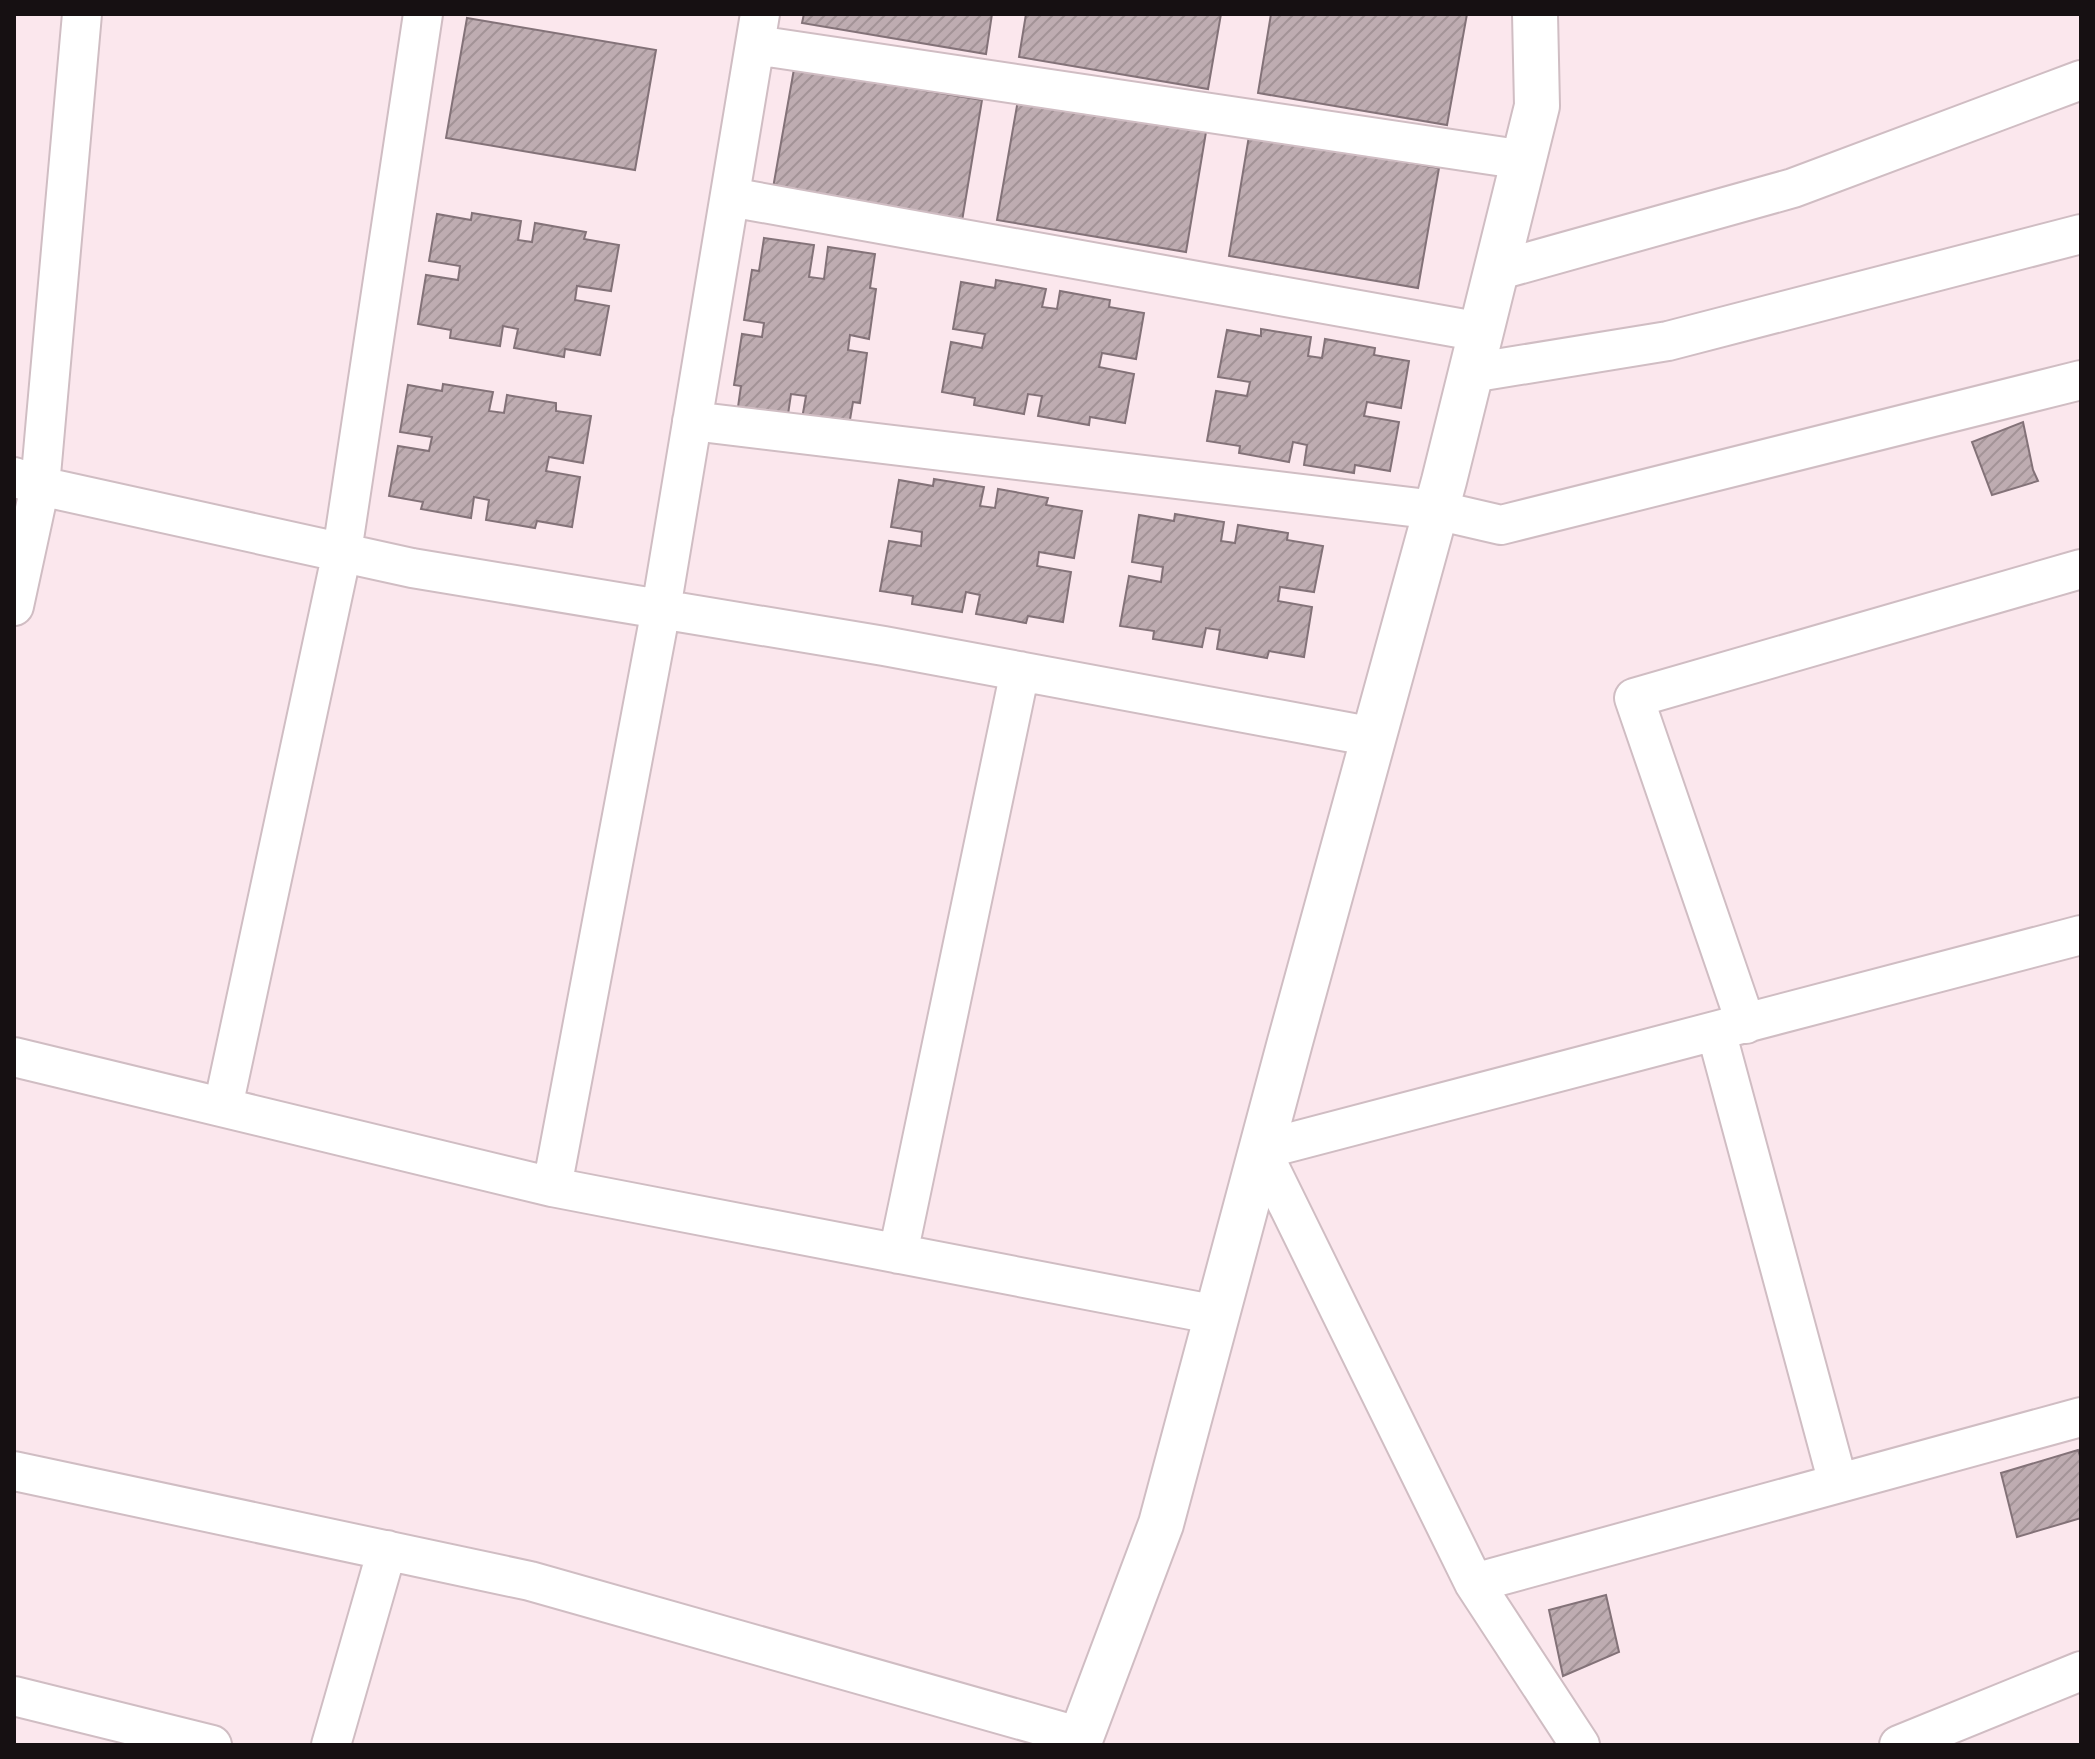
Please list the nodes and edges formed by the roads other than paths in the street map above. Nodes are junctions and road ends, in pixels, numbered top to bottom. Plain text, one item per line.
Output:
1 (82, 14) edge
2 (423, 14) edge
3 (1535, 14) edge
4 (757, 30) edge
5 (2081, 80) edge
6 (1524, 160) junction
7 (730, 197) junction
8 (2081, 234) edge
9 (1496, 271) junction
10 (1476, 352) junction
11 (2081, 380) edge
12 (692, 421) junction
13 (27, 482) edge
14 (1436, 510) junction
15 (342, 552) junction
16 (2081, 569) edge
17 (14, 606) edge
18 (661, 609) junction
19 (1020, 671) junction
20 (1374, 737) junction
21 (2081, 935) edge
22 (1731, 1027) junction
23 (14, 1057) edge
24 (223, 1107) junction
25 (1261, 1150) junction
26 (552, 1187) junction
27 (898, 1254) junction
28 (1217, 1315) junction
29 (2081, 1417) edge
30 (14, 1471) edge
31 (1838, 1483) junction
32 (387, 1550) junction
33 (1474, 1583) junction
34 (2081, 1671) edge
35 (14, 1696) edge
36 (1080, 1741) edge
37 (212, 1745) edge
38 (331, 1745) edge
39 (1580, 1745) edge
40 (1899, 1745) edge

1 - 13 street
2 - 15 street
3 - 6 street
4 - 6 street
4 - 7 street
5 - 9 street
6 - 9 street
7 - 10 street
7 - 12 street
8 - 10 street
9 - 10 street
10 - 14 street
11 - 14 street
12 - 14 street
12 - 18 street
13 - 15 street
13 - 17 street
14 - 20 street
15 - 18 street
15 - 24 street
16 - 22 street
18 - 19 street
18 - 26 street
19 - 20 street
19 - 27 street
20 - 25 street
21 - 22 street
22 - 25 street
22 - 31 street
23 - 24 street
24 - 26 street
25 - 28 street
25 - 33 street
26 - 27 street
27 - 28 street
28 - 36 street
29 - 31 street
30 - 32 street
31 - 33 street
32 - 36 street
32 - 38 street
33 - 39 street
34 - 40 street
35 - 37 street

